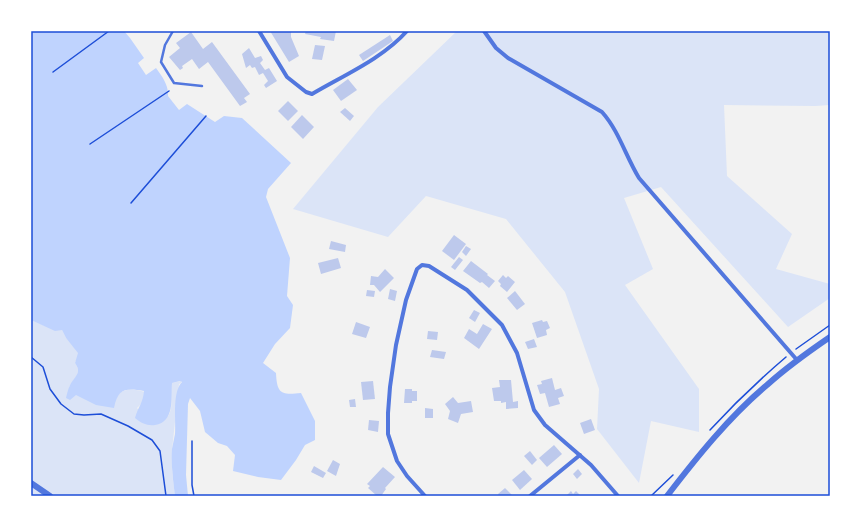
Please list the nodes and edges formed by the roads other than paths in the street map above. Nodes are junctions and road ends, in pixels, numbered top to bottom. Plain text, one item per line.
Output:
1 (173, 31) edge
2 (259, 31) edge
3 (407, 31) edge
4 (484, 31) edge
5 (202, 86) dead end
6 (830, 337) edge
7 (797, 360) junction
8 (580, 455) junction
9 (31, 483) edge
10 (50, 496) edge
11 (424, 496) edge
12 (530, 496) edge
13 (618, 496) edge
14 (667, 496) edge

1 - 5 lane
2 - 3 street
4 - 7 street
6 - 7 street
7 - 14 street
8 - 11 street
8 - 12 street
8 - 13 street
9 - 10 street

